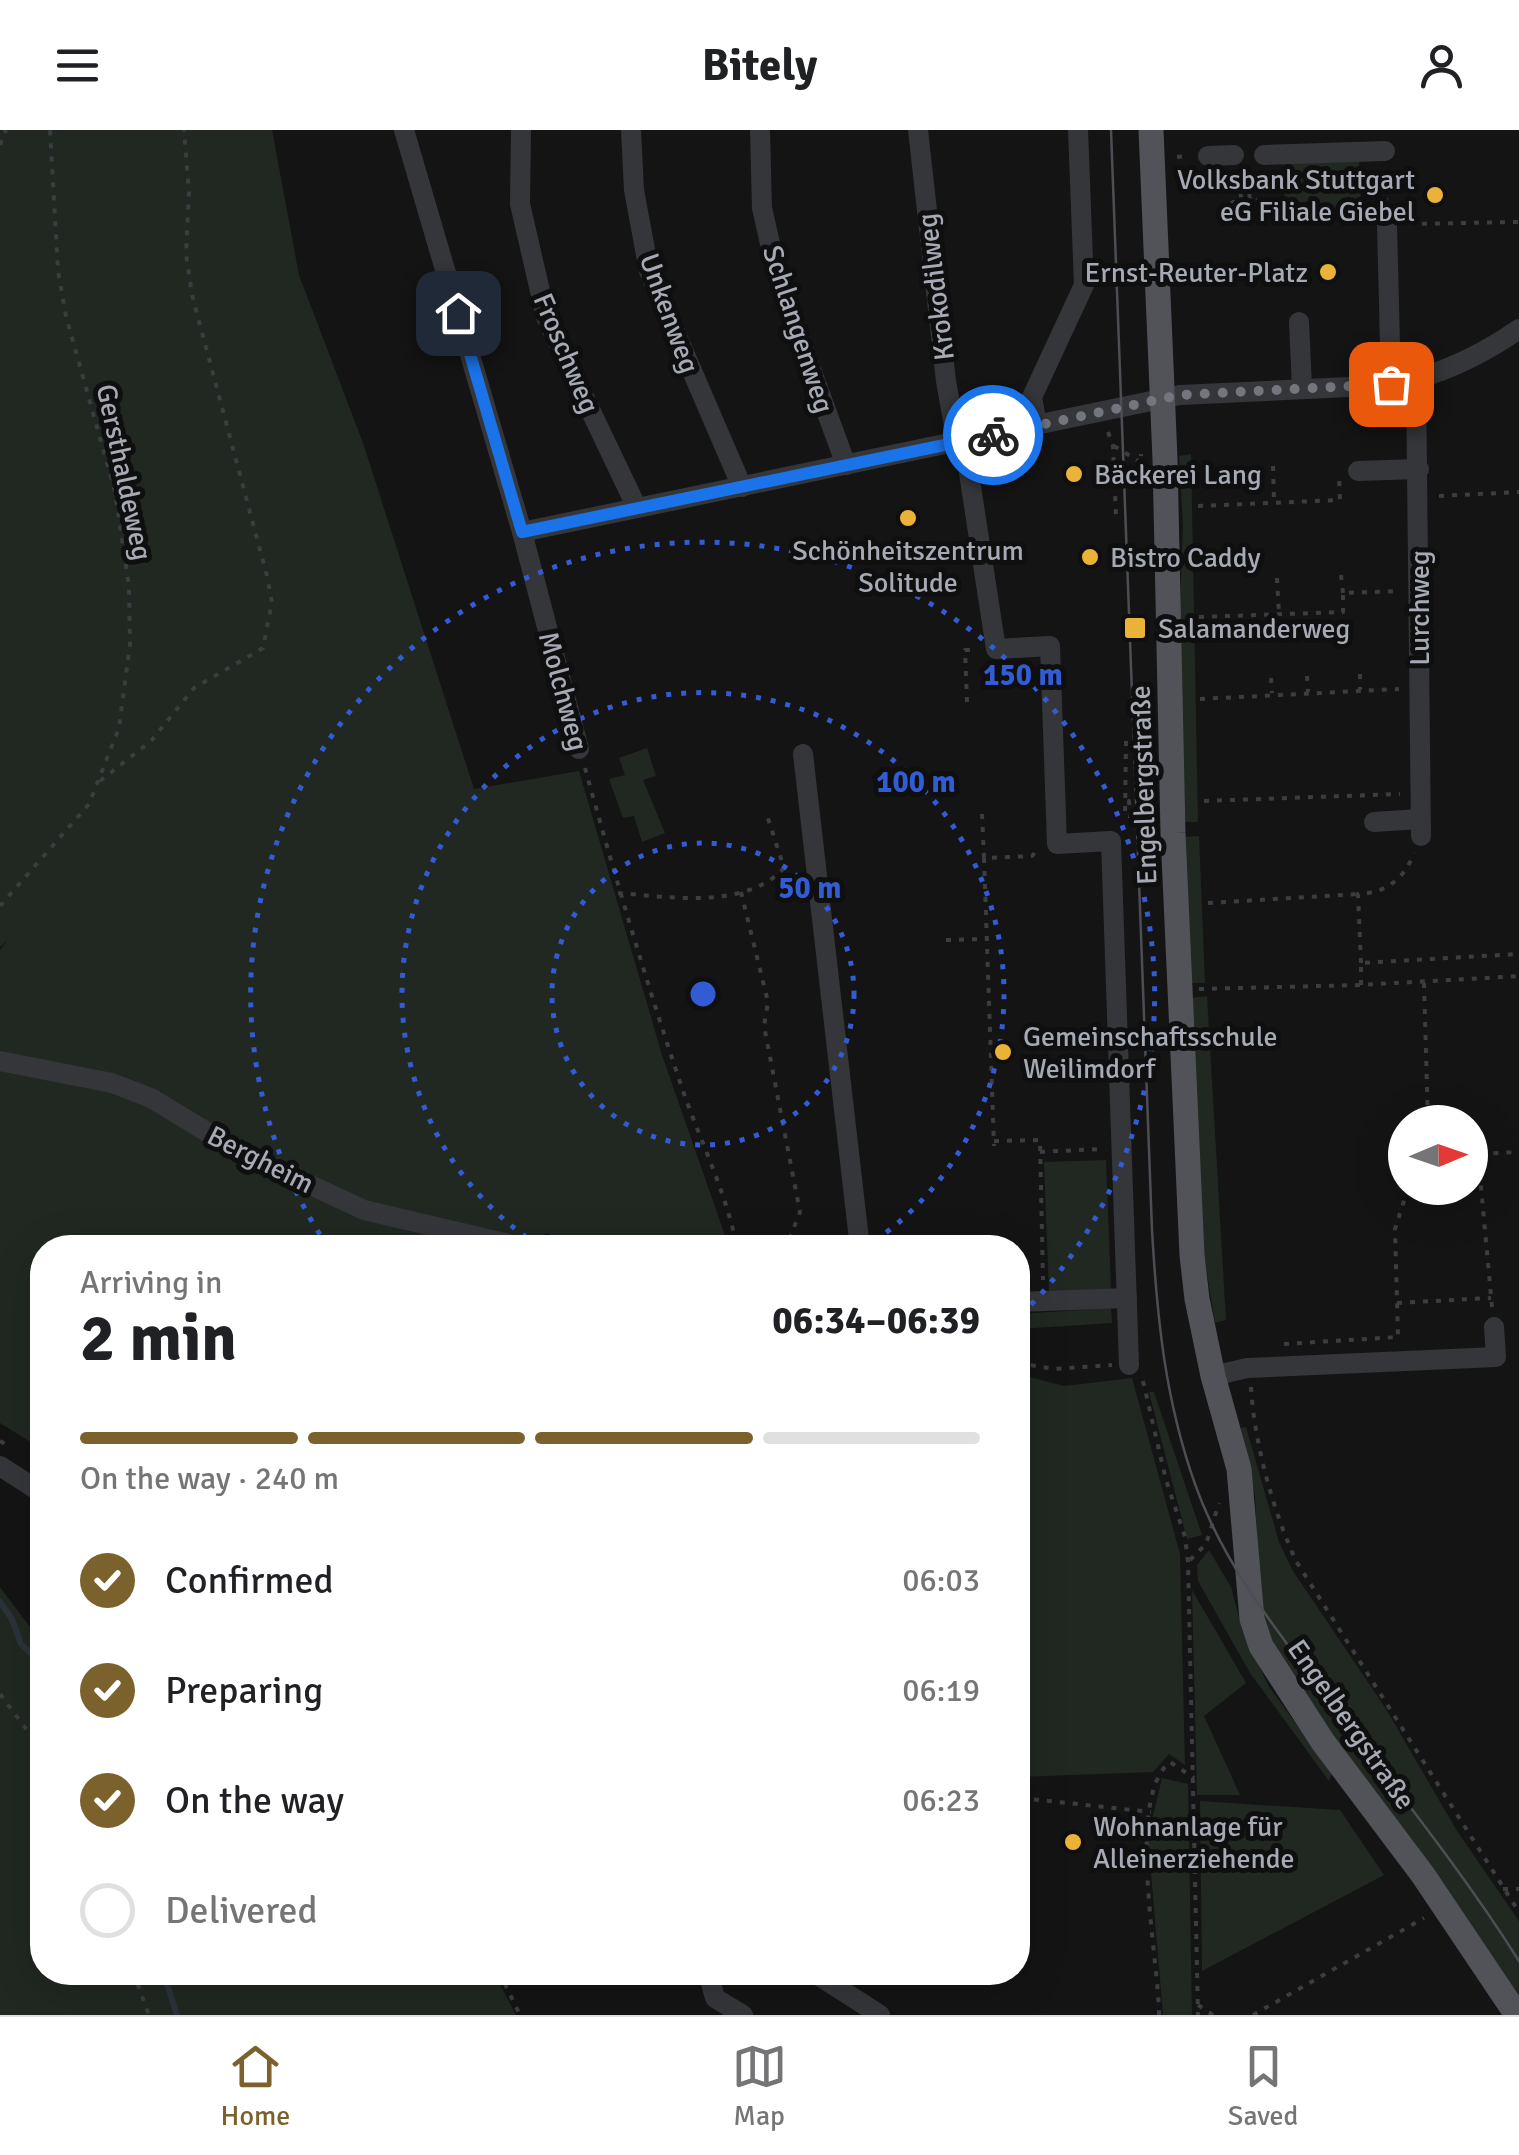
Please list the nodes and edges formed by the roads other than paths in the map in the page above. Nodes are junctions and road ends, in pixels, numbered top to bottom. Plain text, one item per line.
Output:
1 (404, 130) edge
2 (521, 130) edge
3 (631, 130) edge
4 (760, 130) edge
5 (918, 130) edge
6 (1078, 130) edge
7 (1151, 130) edge
8 (1384, 151) road end
9 (1232, 155) road end
10 (1208, 156) dead end
11 (1264, 161) road end
12 (1387, 225) road end
13 (1299, 322) dead end
14 (1519, 329) edge
15 (1416, 380) junction
16 (1391, 384) junction
17 (1302, 388) junction
18 (1161, 401) junction
19 (1036, 424) junction
20 (960, 442) junction
21 (846, 465) junction
22 (1419, 469) junction
23 (1358, 471) dead end
24 (742, 487) junction
25 (637, 508) junction
26 (522, 532) junction
27 (579, 748) road end
28 (802, 754) dead end
29 (1374, 822) dead end
30 (0, 1061) edge
31 (471, 1235) edge
32 (858, 1235) edge
33 (1127, 1298) junction
34 (1030, 1302) edge
35 (1494, 1327) road end
36 (1134, 1364) road end
37 (1213, 1376) junction
38 (0, 1466) edge
39 (30, 1485) edge
40 (712, 1985) edge
41 (832, 1985) edge
42 (872, 2013) edge
43 (743, 2015) edge
44 (1517, 2015) edge

1 - 26 street, Molchweg
2 - 25 street, Froschweg
3 - 24 street, Unkenweg
4 - 21 street, Schlangenweg
5 - 20 street, Krokodilweg
6 - 19 street
7 - 18 main road, Engelbergstraße
8 - 11 street
9 - 10 street
12 - 16 street
13 - 17 street
14 - 15 street
15 - 16 street
15 - 22 street, Lurchweg
16 - 17 street
17 - 18 street
18 - 19 street
18 - 37 main road, Engelbergstraße
19 - 20 street
20 - 21 street
20 - 33 street, Krokodilweg
21 - 24 street
22 - 23 street
22 - 29 street, Lurchweg
24 - 25 street
25 - 26 street
26 - 27 street, Molchweg
28 - 32 street
30 - 31 street, Bergheim
33 - 34 street
33 - 36 street
35 - 37 street
37 - 44 main road, Engelbergstraße
38 - 39 street
40 - 43 street
41 - 42 street

